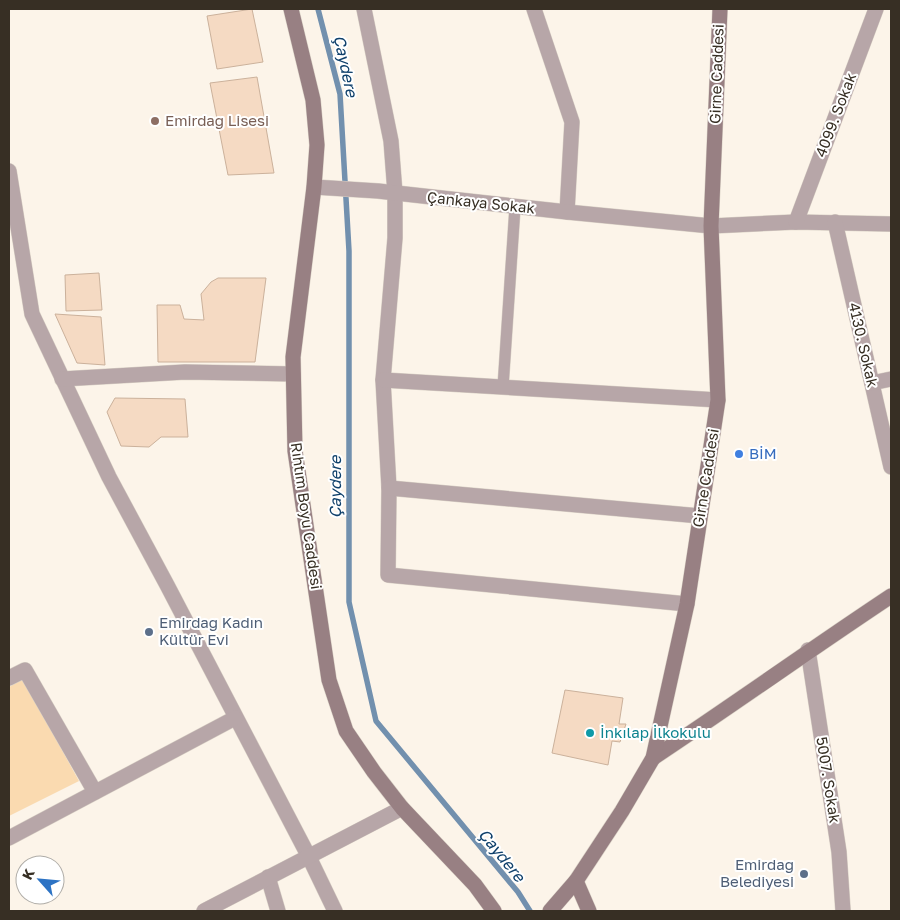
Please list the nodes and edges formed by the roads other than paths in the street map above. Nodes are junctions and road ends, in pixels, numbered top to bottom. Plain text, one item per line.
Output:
1 (291, 9) edge
2 (364, 9) edge
3 (534, 9) edge
4 (720, 9) edge
5 (876, 9) edge
6 (9, 171) edge
7 (314, 187) junction
8 (395, 193) junction
9 (515, 207) junction
10 (567, 212) junction
11 (796, 222) junction
12 (835, 222) junction
13 (891, 224) edge
14 (711, 226) junction
15 (293, 374) junction
16 (62, 379) junction
17 (891, 379) edge
18 (383, 380) junction
19 (872, 383) junction
20 (503, 387) junction
21 (718, 400) junction
22 (891, 467) edge
23 (389, 488) junction
24 (700, 516) junction
25 (891, 596) edge
26 (688, 604) junction
27 (808, 650) junction
28 (9, 678) edge
29 (236, 718) junction
30 (653, 758) junction
31 (95, 792) junction
32 (402, 808) junction
33 (9, 838) edge
34 (309, 857) junction
35 (268, 877) junction
36 (576, 881) junction
37 (204, 911) edge
38 (278, 911) edge
39 (335, 911) edge
40 (494, 911) edge
41 (550, 911) edge
42 (589, 911) edge
43 (843, 911) edge

1 - 7 street, Rıhtım Boyu Caddesi
2 - 8 street
3 - 10 street
4 - 14 street, Girne Caddesi
5 - 11 street, 4099. Sokak
6 - 16 street
7 - 8 street, Çankaya Sokak
7 - 15 street, Rıhtım Boyu Caddesi
8 - 9 street, Çankaya Sokak
8 - 18 street
9 - 10 street, Çankaya Sokak
9 - 20 lane
10 - 14 street, Çankaya Sokak
11 - 12 street, Çankaya Sokak
11 - 14 street, Çankaya Sokak
12 - 13 street, Çankaya Sokak
12 - 19 street, 4130. Sokak
14 - 21 street, Girne Caddesi
15 - 16 street
15 - 32 street, Rıhtım Boyu Caddesi
16 - 29 street
17 - 19 street
18 - 20 street
18 - 23 street
19 - 22 street, 4130. Sokak
20 - 21 street
21 - 24 street, Girne Caddesi
23 - 24 street
23 - 26 street
24 - 26 street, Girne Caddesi
25 - 27 street
26 - 30 street, Girne Caddesi
27 - 30 street
27 - 43 street, 5007. Sokak
28 - 31 street
29 - 31 street
29 - 34 street
30 - 36 street, Girne Caddesi
31 - 33 street
32 - 34 street
32 - 40 street, Rıhtım Boyu Caddesi
34 - 35 street
34 - 39 street
35 - 37 street
35 - 38 street
36 - 41 street, Girne Caddesi
36 - 42 street

